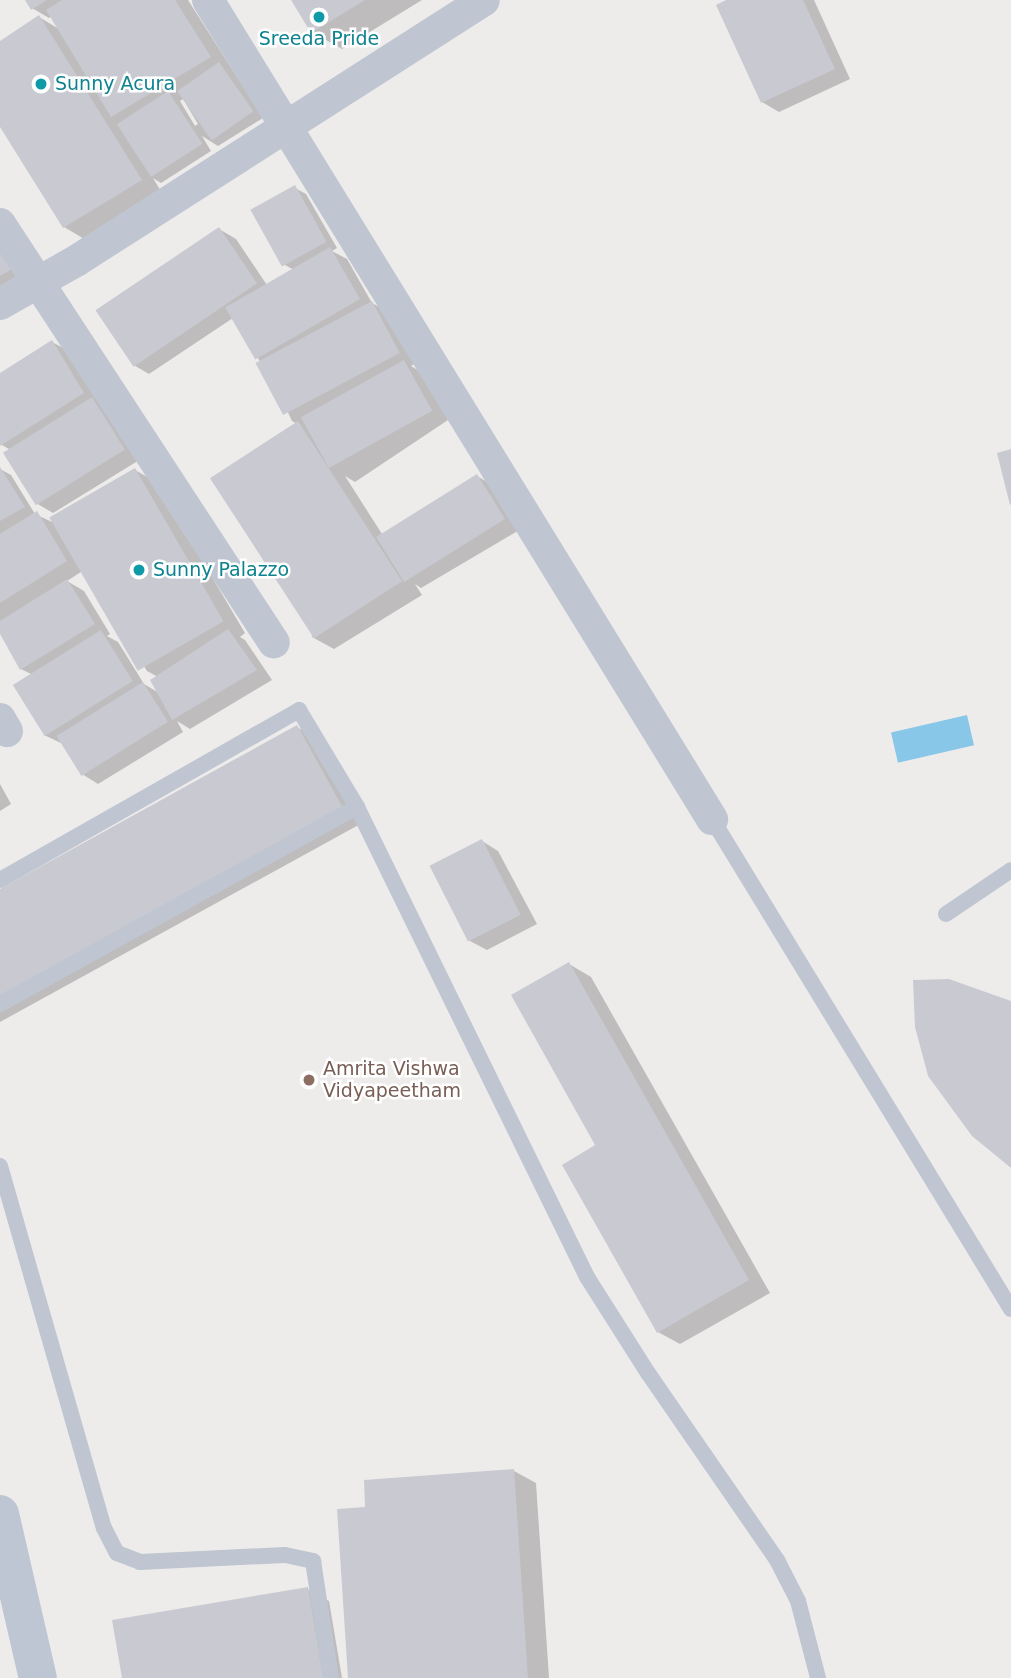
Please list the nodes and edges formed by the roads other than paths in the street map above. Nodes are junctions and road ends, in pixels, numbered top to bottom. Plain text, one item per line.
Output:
1 (208, 0) edge
2 (484, 0) edge
3 (284, 128) junction
4 (0, 224) edge
5 (38, 283) junction
6 (0, 304) edge
7 (274, 642) dead end
8 (357, 807) junction
9 (712, 819) joint
10 (1011, 870) edge
11 (0, 880) edge
12 (946, 914) dead end
13 (0, 1004) edge
14 (0, 1166) edge
15 (1011, 1309) edge
16 (1, 1521) edge
17 (38, 1678) edge
18 (331, 1678) edge
19 (818, 1678) edge

1 - 3 street
2 - 3 street
3 - 5 street
3 - 9 street
4 - 5 street
5 - 6 street
5 - 7 street
8 - 11 lane
8 - 13 lane
8 - 19 lane
9 - 15 lane
10 - 12 lane
14 - 18 lane
16 - 17 main road

